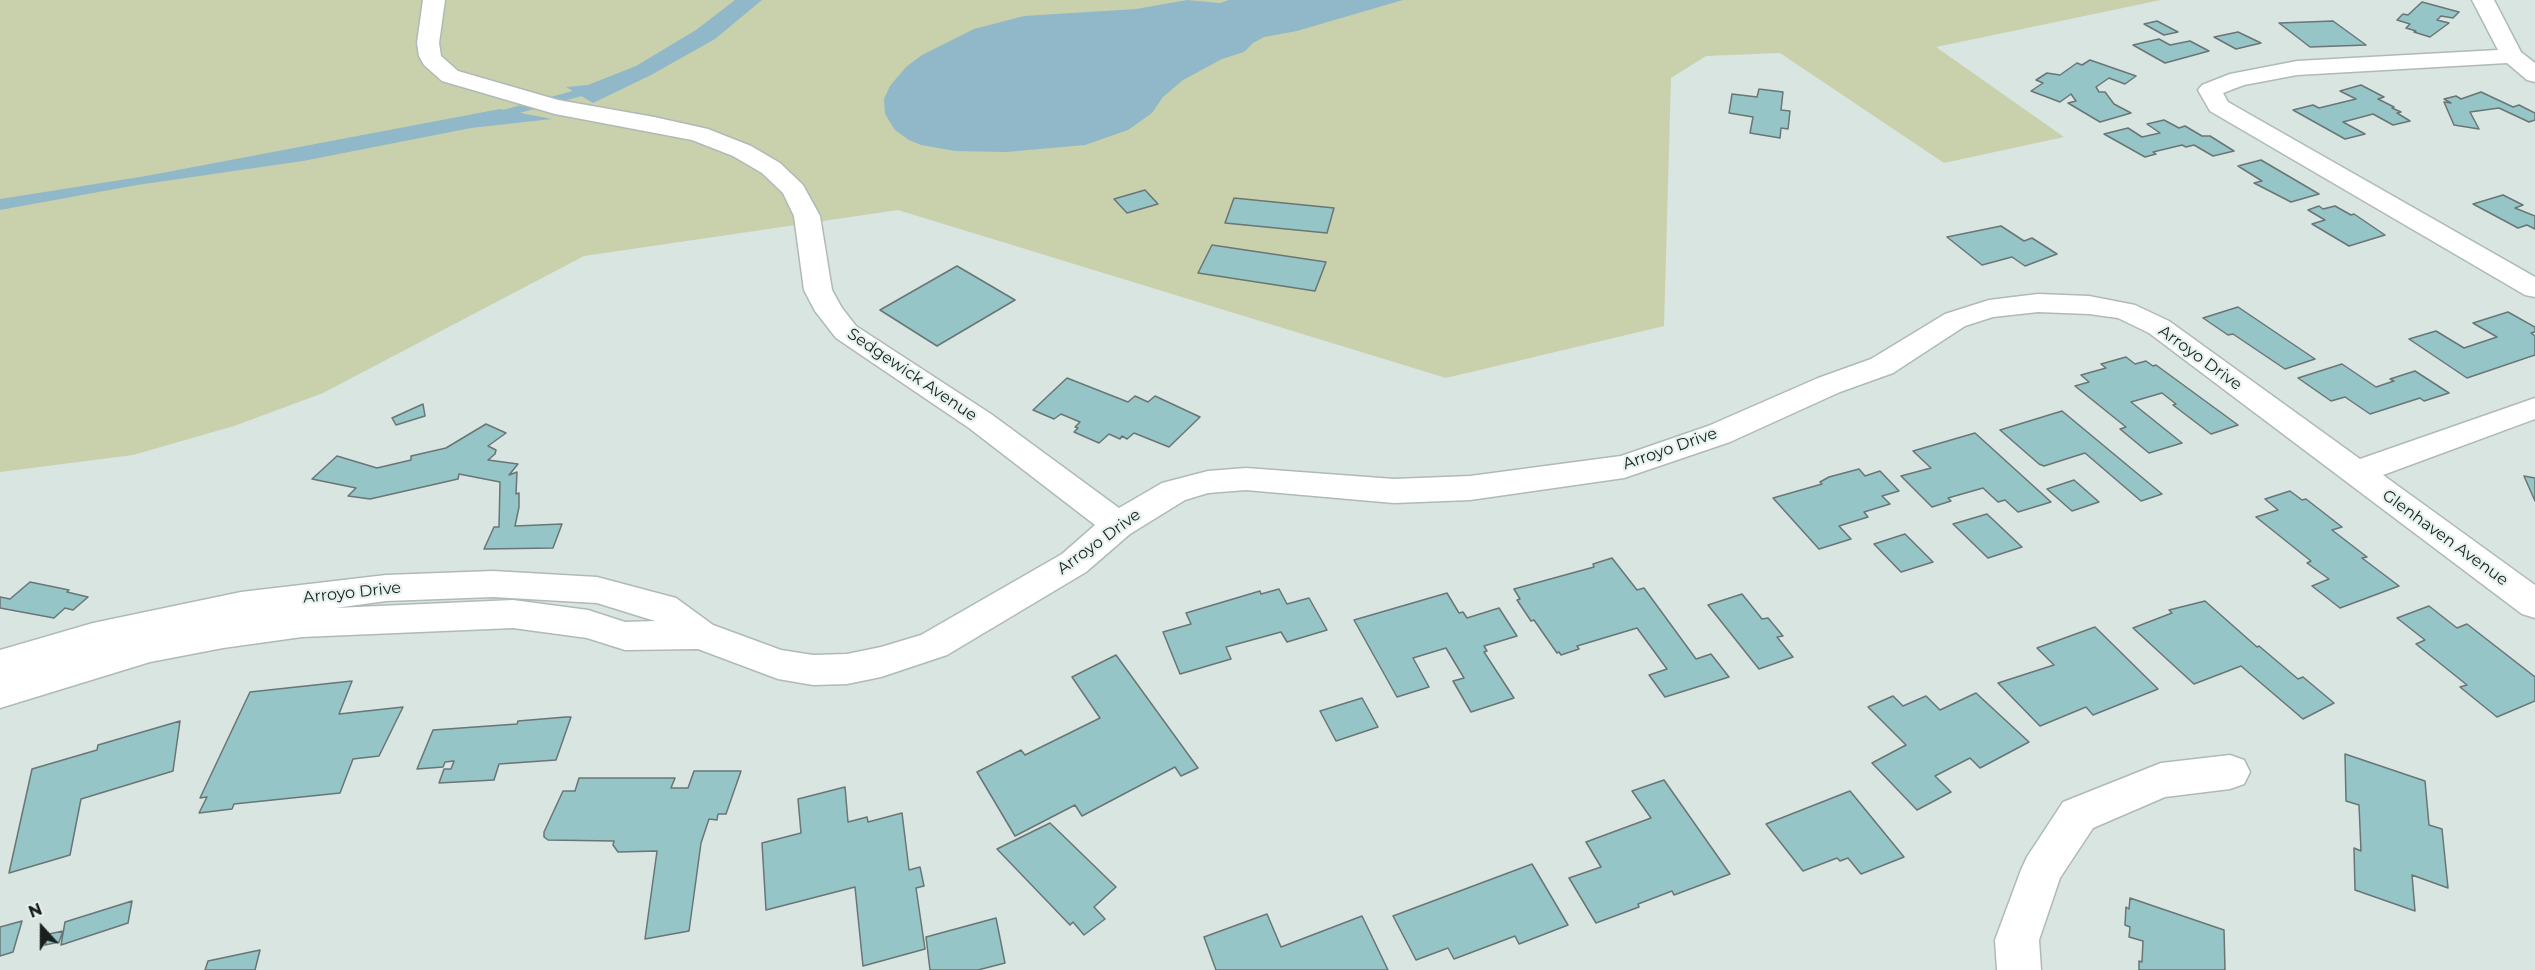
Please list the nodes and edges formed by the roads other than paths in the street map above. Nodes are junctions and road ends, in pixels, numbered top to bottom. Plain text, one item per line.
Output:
1 (434, 0) edge
2 (2483, 0) edge
3 (2512, 56) junction
4 (2535, 75) edge
5 (2535, 289) edge
6 (2535, 408) edge
7 (2355, 473) junction
8 (1118, 525) junction
9 (2535, 604) edge
10 (700, 635) junction
11 (0, 665) edge
12 (0, 693) edge
13 (2229, 772) dead end
14 (2019, 970) edge

1 - 8 street, Sedgewick Avenue
2 - 3 street
3 - 4 street
3 - 5 street
6 - 7 street
7 - 8 street, Arroyo Drive
7 - 9 street, Glenhaven Avenue
8 - 10 street, Arroyo Drive
10 - 11 street, Arroyo Drive
10 - 12 street, Arroyo Drive
13 - 14 street

